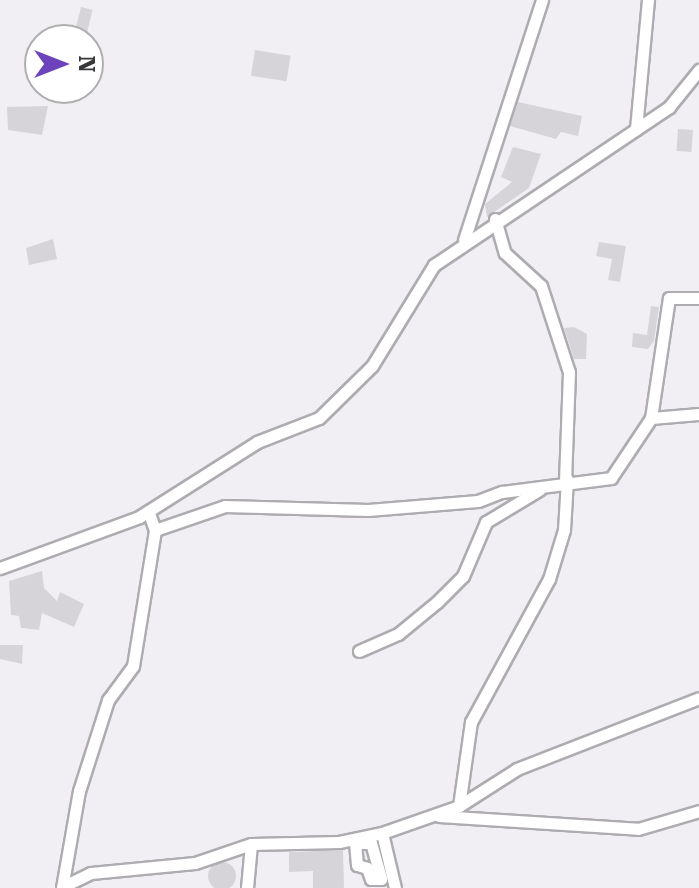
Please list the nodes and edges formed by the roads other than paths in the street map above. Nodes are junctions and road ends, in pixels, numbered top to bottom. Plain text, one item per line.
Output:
1 (542, 0) edge
2 (648, 0) edge
3 (699, 70) edge
4 (636, 129) junction
5 (495, 219) junction
6 (464, 240) junction
7 (699, 298) edge
8 (699, 414) edge
9 (651, 418) junction
10 (565, 482) junction
11 (148, 511) junction
12 (155, 530) junction
13 (0, 568) edge
14 (359, 651) dead end
15 (699, 698) edge
16 (459, 806) junction
17 (699, 811) edge
18 (430, 816) junction
19 (382, 833) junction
20 (251, 844) junction
21 (62, 887) edge
22 (247, 888) edge
23 (395, 888) edge

1 - 6 street
2 - 4 street
3 - 4 street
4 - 5 street
5 - 6 street
5 - 10 street
6 - 11 street
7 - 9 street
8 - 9 street
9 - 10 street
10 - 12 street
11 - 12 street
11 - 13 street
12 - 21 street
14 - 16 street
15 - 16 street
16 - 18 street
17 - 18 street
18 - 19 street
19 - 20 street
19 - 23 street
20 - 21 street
20 - 22 street

